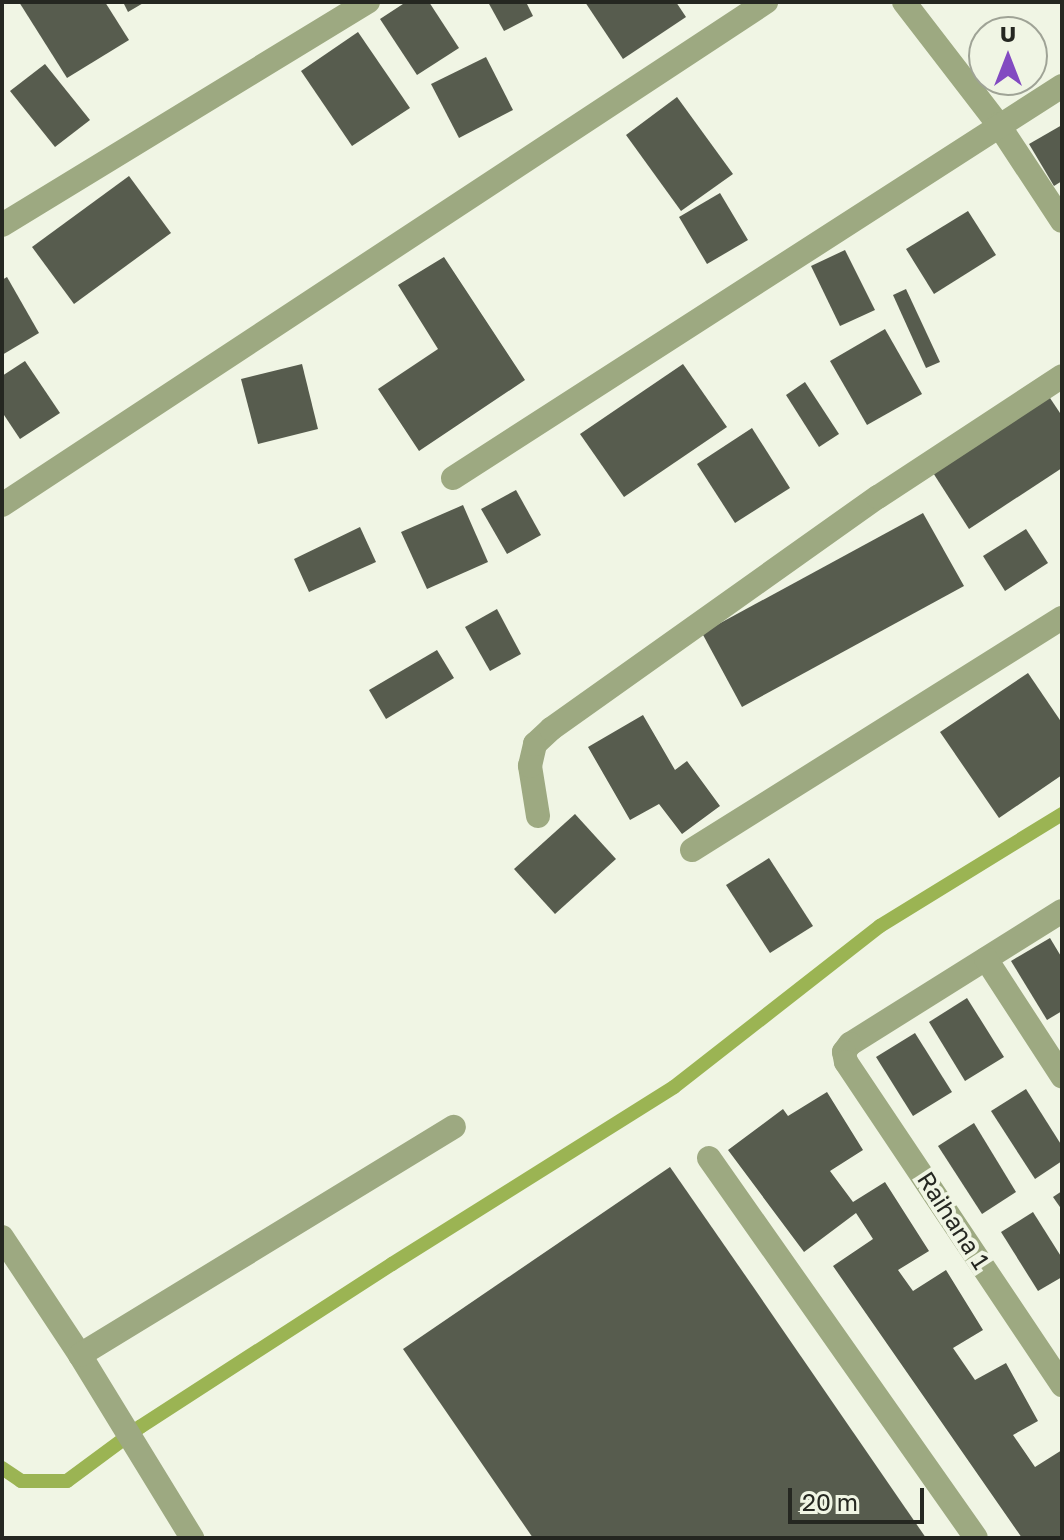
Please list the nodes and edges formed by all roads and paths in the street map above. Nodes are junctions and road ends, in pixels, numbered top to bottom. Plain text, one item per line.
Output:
1 (368, 2) edge
2 (766, 2) edge
3 (904, 2) edge
4 (1062, 86) edge
5 (998, 124) junction
6 (1062, 221) edge
7 (2, 225) edge
8 (1062, 376) edge
9 (453, 478) dead end
10 (2, 505) edge
11 (1062, 618) edge
12 (538, 816) dead end
13 (692, 850) dead end
14 (1062, 911) edge
15 (986, 959) junction
16 (1062, 1076) edge
17 (454, 1127) dead end
18 (709, 1158) dead end
19 (2, 1237) edge
20 (80, 1355) junction
21 (1062, 1385) edge
22 (192, 1538) edge
23 (976, 1538) edge

1 - 7 street
2 - 10 street
3 - 5 street
4 - 5 street
5 - 6 street
5 - 9 street
8 - 12 street
11 - 13 street
14 - 15 street
15 - 16 street
15 - 21 street, Raihana 1
17 - 20 street
18 - 23 street
19 - 20 street
20 - 22 street

